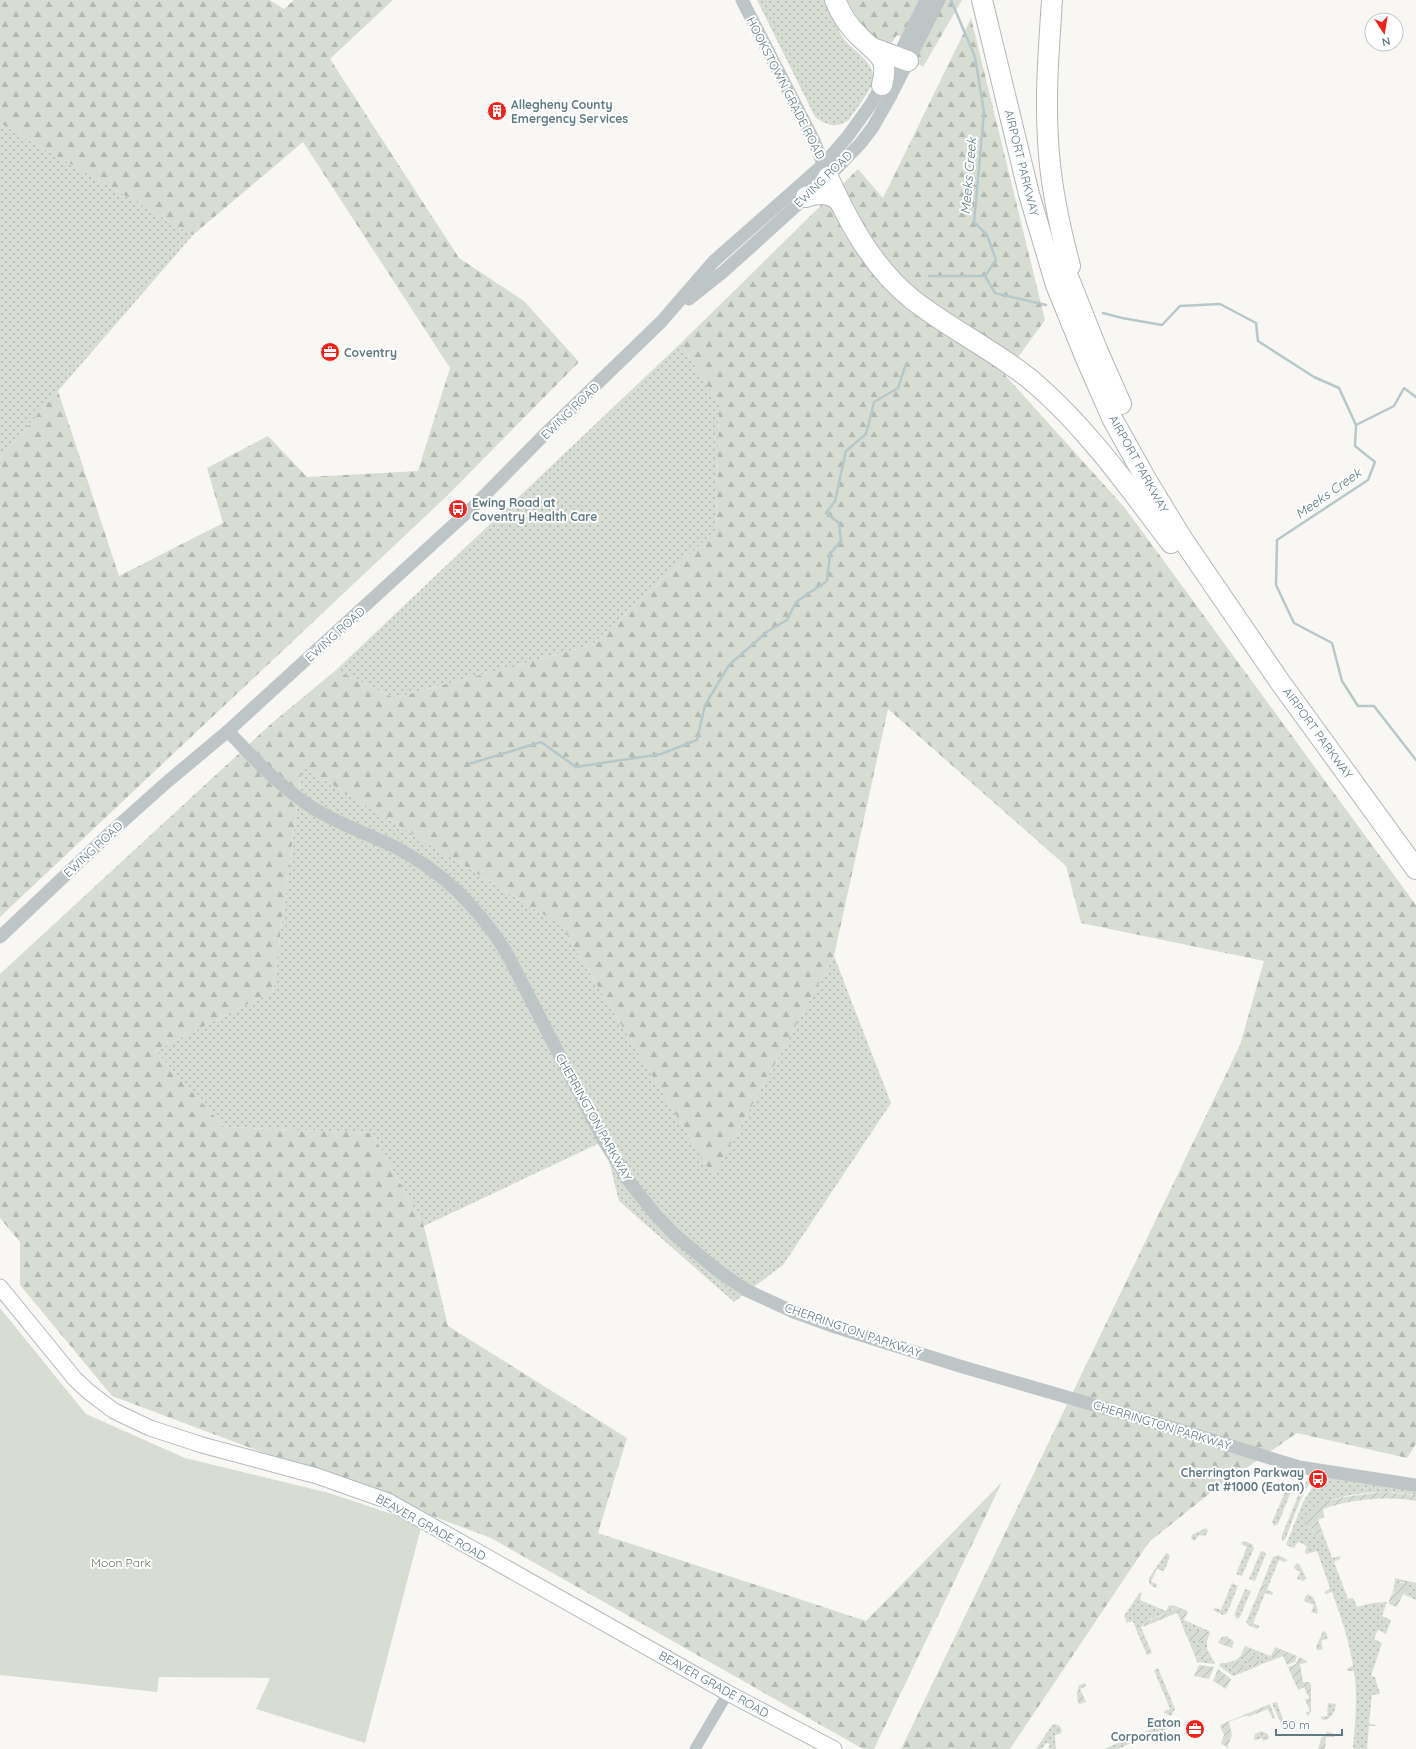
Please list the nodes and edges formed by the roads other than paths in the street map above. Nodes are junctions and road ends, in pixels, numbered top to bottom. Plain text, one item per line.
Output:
1 (742, 0) edge
2 (835, 0) edge
3 (926, 0) edge
4 (939, 0) edge
5 (982, 0) edge
6 (994, 0) edge
7 (1052, 0) edge
8 (873, 48) junction
9 (908, 50) junction
10 (882, 85) junction
11 (826, 170) junction
12 (806, 197) junction
13 (839, 201) junction
14 (1084, 316) junction
15 (661, 322) junction
16 (1280, 682) junction
17 (228, 731) junction
18 (1416, 848) edge
19 (1416, 869) edge
20 (0, 937) edge
21 (0, 1287) edge
22 (1416, 1485) edge
23 (728, 1693) junction
24 (695, 1749) edge
25 (834, 1749) edge

1 - 11 street, HOOKSTOWN GRADE ROAD
2 - 8 highway
3 - 9 street, EWING ROAD
4 - 9 street, EWING ROAD
5 - 16 highway, AIRPORT PARKWAY
6 - 14 highway, AIRPORT PARKWAY
7 - 14 highway
8 - 9 highway
8 - 10 highway
9 - 10 street, EWING ROAD
9 - 11 street, EWING ROAD
10 - 11 street, EWING ROAD
11 - 12 street, EWING ROAD
11 - 13 highway
11 - 15 street, EWING ROAD
12 - 13 highway
12 - 15 street, EWING ROAD
13 - 16 highway
14 - 18 highway, AIRPORT PARKWAY
15 - 17 street, EWING ROAD
16 - 19 highway, AIRPORT PARKWAY
17 - 20 street, EWING ROAD
17 - 22 street, CHERRINGTON PARKWAY
21 - 23 main road, BEAVER GRADE ROAD
23 - 24 street
23 - 25 main road, BEAVER GRADE ROAD

